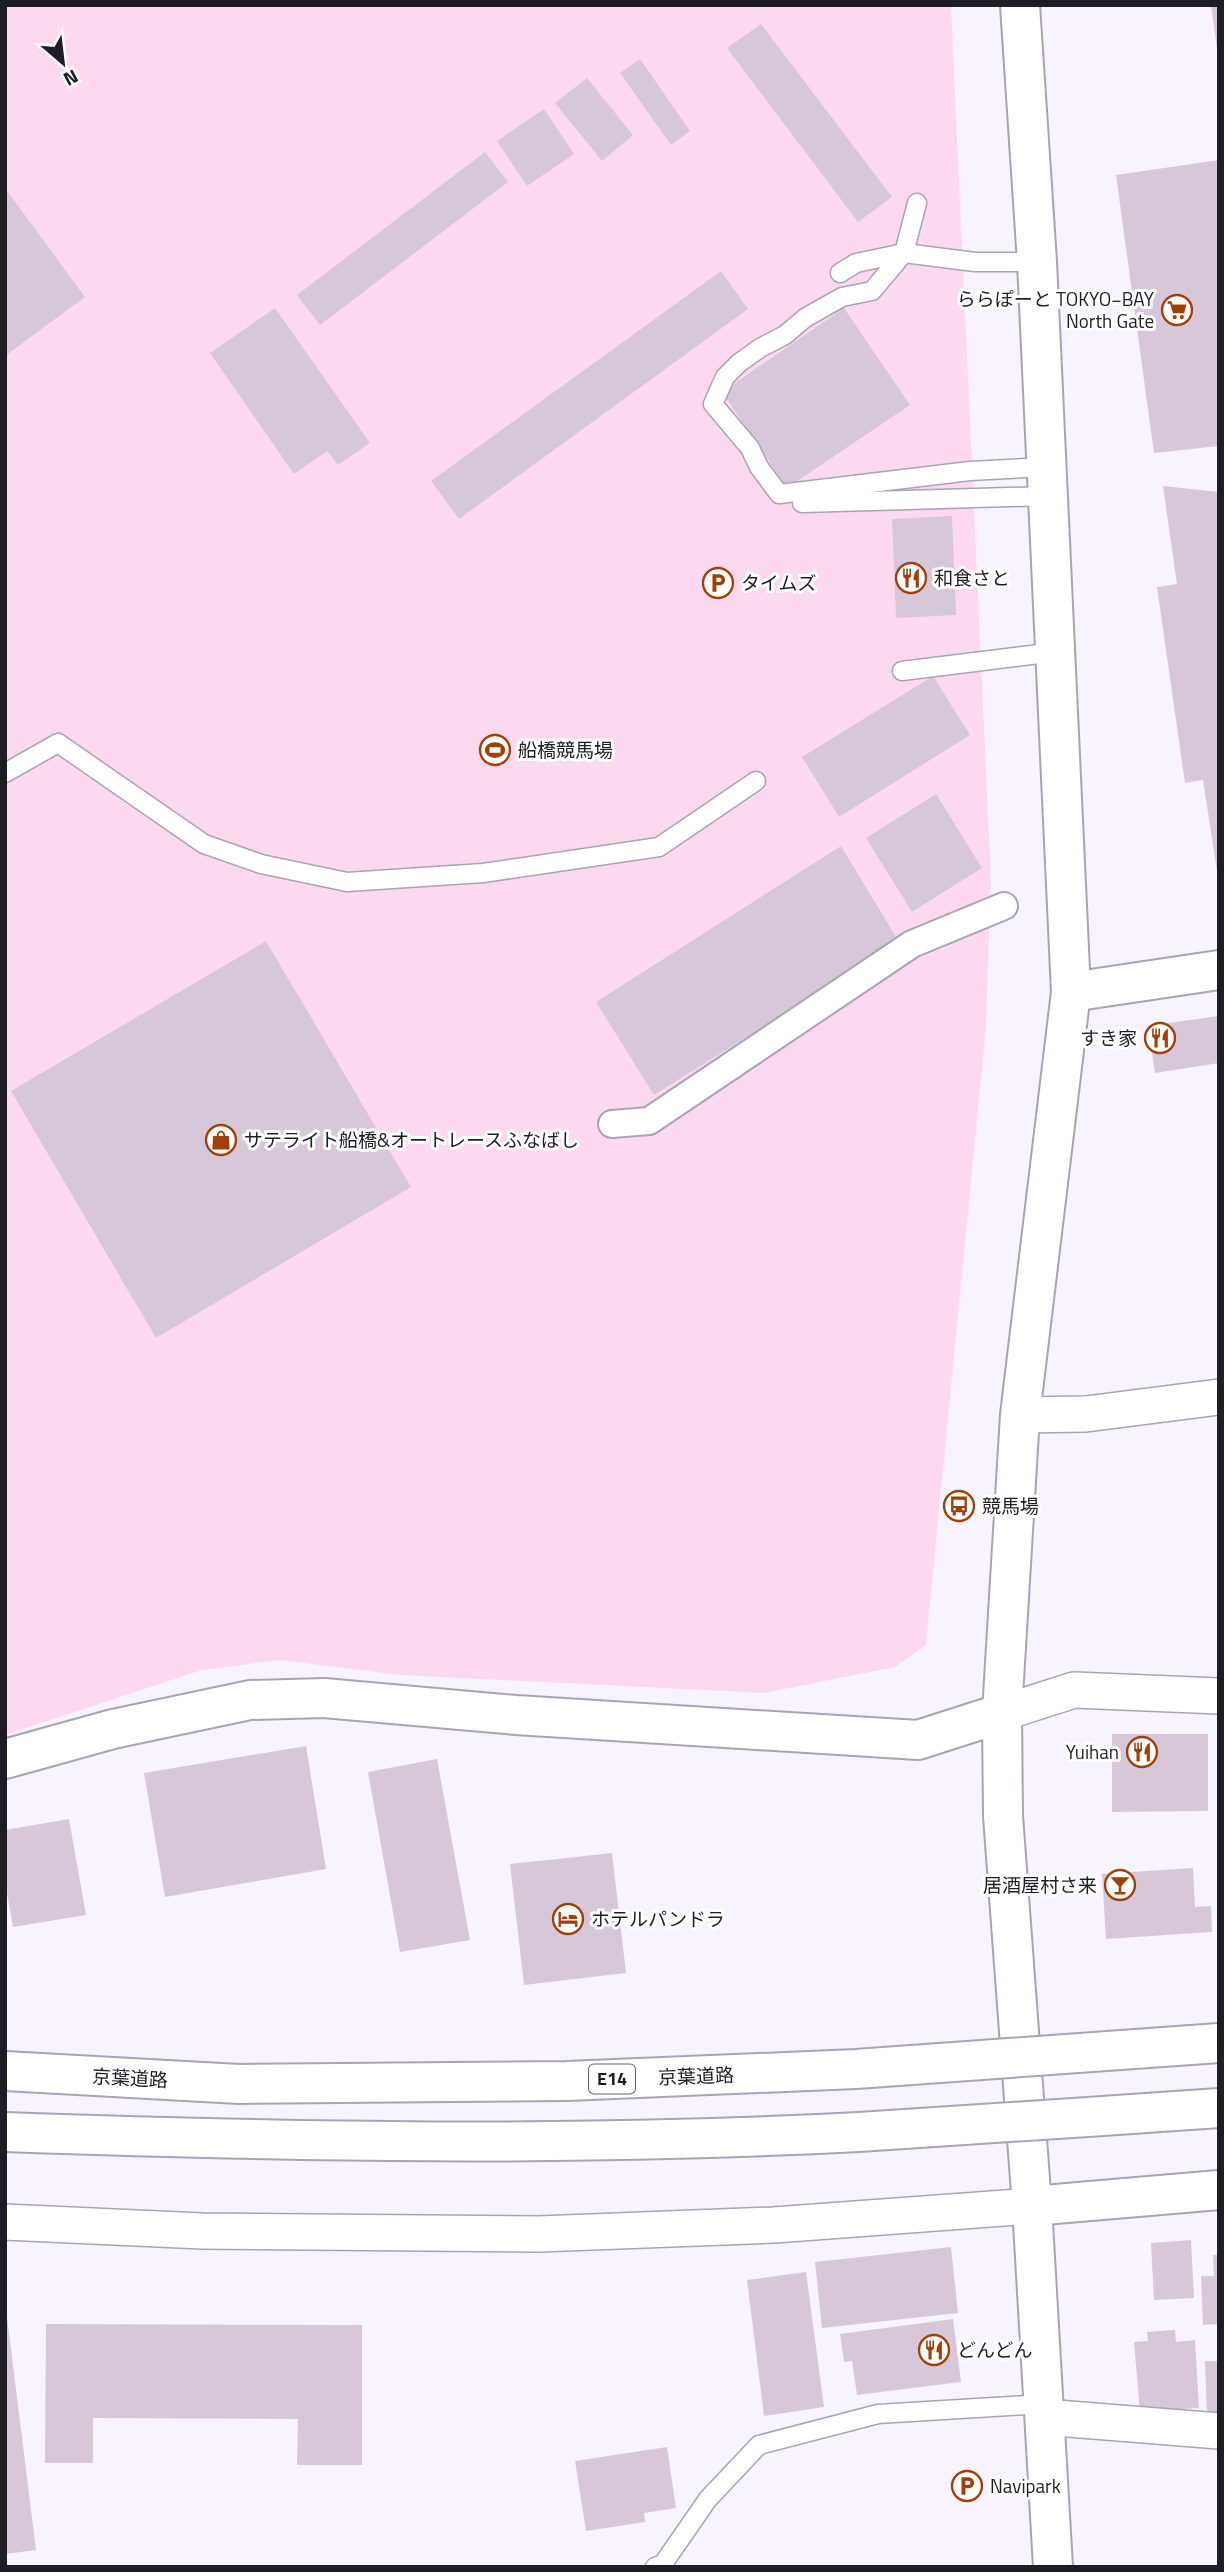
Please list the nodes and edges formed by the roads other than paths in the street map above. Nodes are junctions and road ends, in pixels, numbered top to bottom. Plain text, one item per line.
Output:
1 (1020, 5) edge
2 (918, 202) dead end
3 (904, 253) junction
4 (1037, 262) junction
5 (840, 273) dead end
6 (1048, 482) junction
7 (802, 503) dead end
8 (1055, 652) junction
9 (902, 671) dead end
10 (5, 773) edge
11 (756, 781) dead end
12 (1004, 906) dead end
13 (1219, 970) edge
14 (1071, 992) junction
15 (612, 1124) dead end
16 (1219, 1397) edge
17 (1020, 1415) junction
18 (1219, 1696) edge
19 (1002, 1713) junction
20 (5, 1759) edge
21 (1219, 2043) edge
22 (5, 2071) edge
23 (1219, 2108) edge
24 (5, 2132) edge
25 (1219, 2190) edge
26 (1032, 2206) junction
27 (5, 2222) edge
28 (1044, 2411) junction
29 (1219, 2431) edge
30 (655, 2567) edge
31 (1053, 2567) edge

1 - 4 main road
2 - 3 lane
3 - 4 lane
3 - 5 lane
3 - 6 lane
4 - 6 main road
6 - 7 lane
6 - 8 main road
8 - 9 lane
8 - 14 main road
10 - 11 lane
12 - 15 street
13 - 14 main road
14 - 17 main road
16 - 17 street
17 - 19 main road
18 - 19 street
19 - 20 main road
19 - 26 main road
21 - 22 main road, 京葉道路 / E14, bridge
23 - 24 main road, bridge
25 - 26 main road
26 - 27 street
26 - 28 main road
28 - 29 street
28 - 30 lane
28 - 31 main road

